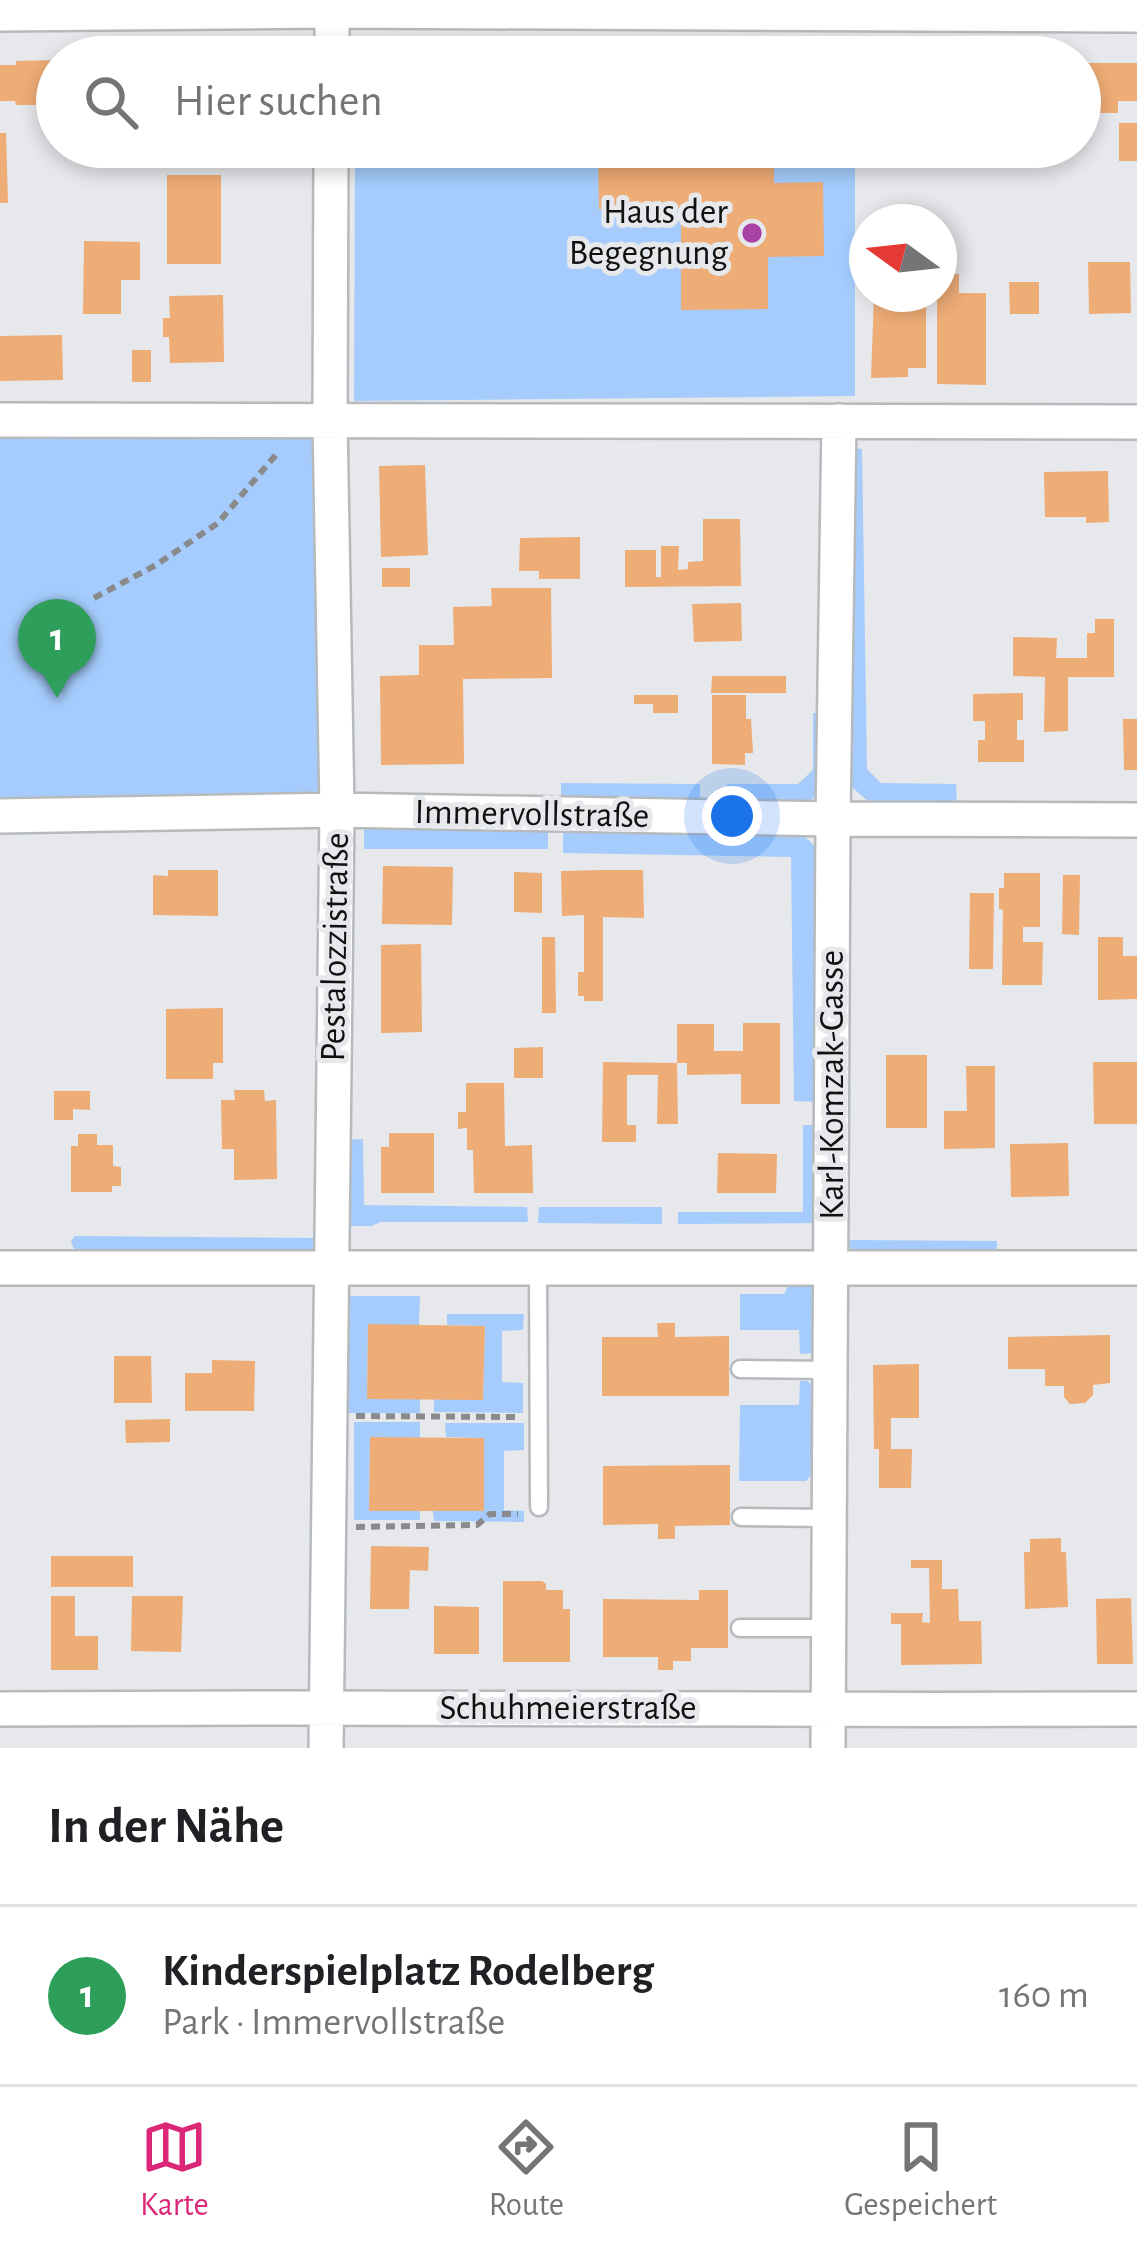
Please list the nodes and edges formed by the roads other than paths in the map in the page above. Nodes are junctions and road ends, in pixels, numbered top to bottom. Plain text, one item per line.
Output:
1 (332, 5) edge
2 (0, 14) edge
3 (1137, 15) edge
4 (332, 36) edge
5 (330, 168) edge
6 (0, 420) edge
7 (317, 421) junction
8 (838, 421) junction
9 (1137, 422) edge
10 (337, 810) junction
11 (0, 815) edge
12 (833, 819) junction
13 (1137, 820) edge
14 (330, 1267) junction
15 (538, 1267) junction
16 (831, 1267) junction
17 (0, 1268) edge
18 (1137, 1268) edge
19 (740, 1369) dead end
20 (830, 1370) junction
21 (539, 1507) road end
22 (741, 1517) dead end
23 (830, 1518) junction
24 (740, 1628) dead end
25 (829, 1628) junction
26 (326, 1706) junction
27 (0, 1709) edge
28 (1137, 1709) edge
29 (828, 1711) junction
30 (326, 1748) edge
31 (829, 1748) edge

1 - 2 street
1 - 3 street
1 - 4 street
5 - 7 street, Pestalozzistraße
6 - 7 street
7 - 8 street
7 - 10 street, Pestalozzistraße
8 - 9 street
8 - 12 street, Karl-Komzak-Gasse
10 - 11 street, Immervollstraße
10 - 12 street, Immervollstraße
10 - 14 street, Pestalozzistraße
12 - 13 street, Immervollstraße
12 - 16 street, Karl-Komzak-Gasse
14 - 15 street
14 - 17 street
14 - 26 street, Pestalozzistraße
15 - 16 street
15 - 21 lane
16 - 18 street
16 - 20 street, Karl-Komzak-Gasse
19 - 20 lane
20 - 23 street, Karl-Komzak-Gasse
22 - 23 lane
23 - 25 street, Karl-Komzak-Gasse
24 - 25 lane
25 - 29 street, Karl-Komzak-Gasse
26 - 27 street, Schuhmeierstraße
26 - 29 street, Schuhmeierstraße
26 - 30 street, Pestalozzistraße
28 - 29 street, Schuhmeierstraße
29 - 31 street, Karl-Komzak-Gasse

